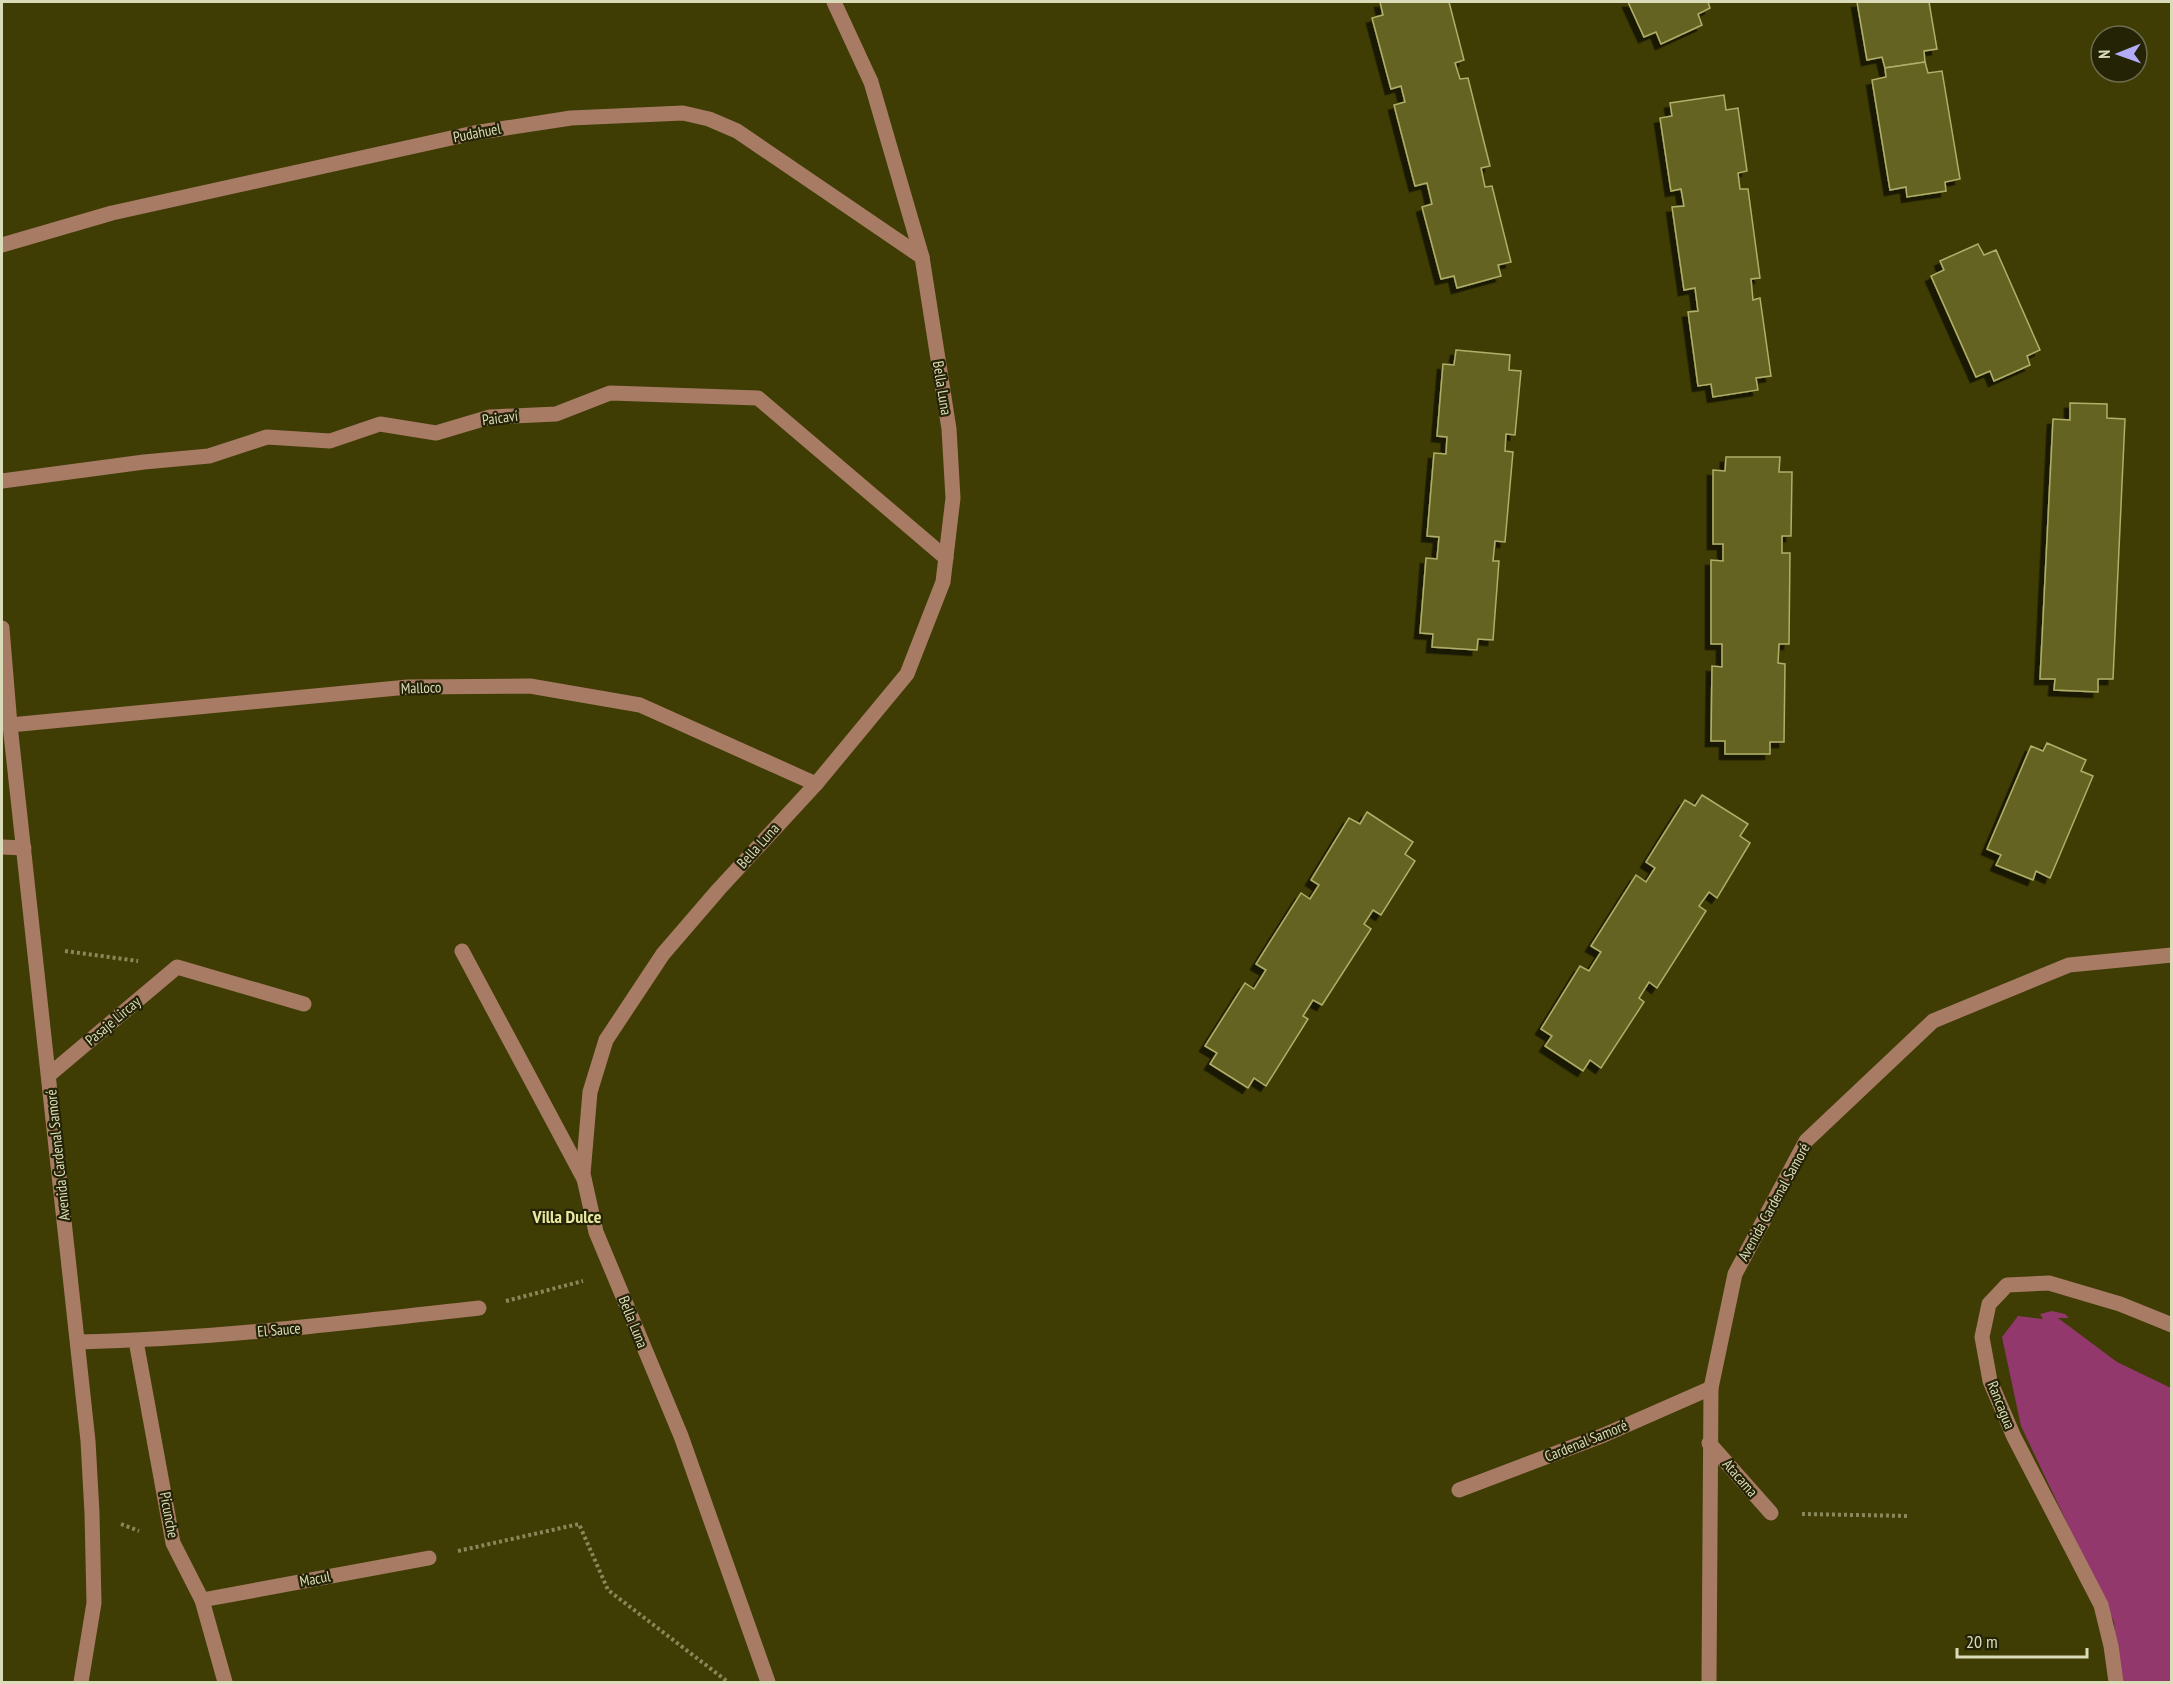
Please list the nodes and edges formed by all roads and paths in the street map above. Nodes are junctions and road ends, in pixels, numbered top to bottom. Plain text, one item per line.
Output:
1 (834, 2) edge
2 (2, 245) edge
3 (922, 257) junction
4 (2, 481) edge
5 (946, 558) junction
6 (2, 627) edge
7 (10, 725) junction
8 (816, 784) junction
9 (2, 847) edge
10 (24, 848) junction
11 (35, 946) junction
12 (462, 951) dead end
13 (2172, 955) edge
14 (177, 966) junction
15 (304, 1004) dead end
16 (49, 1075) junction
17 (585, 1182) junction
18 (613, 1273) junction
19 (478, 1308) joint
20 (2172, 1325) edge
21 (136, 1341) junction
22 (78, 1342) junction
23 (1711, 1388) junction
24 (1709, 1443) junction
25 (1459, 1490) dead end
26 (92, 1513) junction
27 (1771, 1513) joint
28 (1910, 1516) dead end
29 (173, 1543) junction
30 (429, 1558) joint
31 (202, 1600) junction
32 (81, 1683) edge
33 (225, 1683) edge
34 (728, 1683) edge
35 (768, 1683) edge
36 (1709, 1683) edge
37 (2116, 1683) edge

1 - 3 street, Bella Luna
2 - 3 street, Pudahuel
3 - 5 street, Bella Luna
4 - 5 street, Paicaví
5 - 8 street, Bella Luna
6 - 7 street, Avenida Cardenal Samoré
7 - 8 street, Malloco
7 - 10 street, Avenida Cardenal Samoré
8 - 17 street, Bella Luna
9 - 10 street
10 - 11 street, Avenida Cardenal Samoré
11 - 14 path
11 - 16 street, Avenida Cardenal Samoré
12 - 17 street
13 - 23 street, Avenida Cardenal Samoré
14 - 15 street
14 - 16 street, Pasaje Lircay
16 - 22 street, Avenida Cardenal Samoré
17 - 18 street, Bella Luna
18 - 19 path
18 - 35 street, Bella Luna
19 - 21 street, El Sauce
20 - 37 street, Rancagua
21 - 22 street, El Sauce
21 - 29 street, Picunche
22 - 26 street, Avenida Cardenal Samoré
23 - 24 street, Avenida Cardenal Samoré
23 - 25 street, Cardenal Samoré
24 - 27 street, Atacama
24 - 36 street, Avenida Cardenal Samoré
26 - 29 path
26 - 32 street, Avenida Cardenal Samoré
27 - 28 path
29 - 31 street, Picunche
30 - 31 street, Macul
30 - 34 path
31 - 33 street, Picunche

